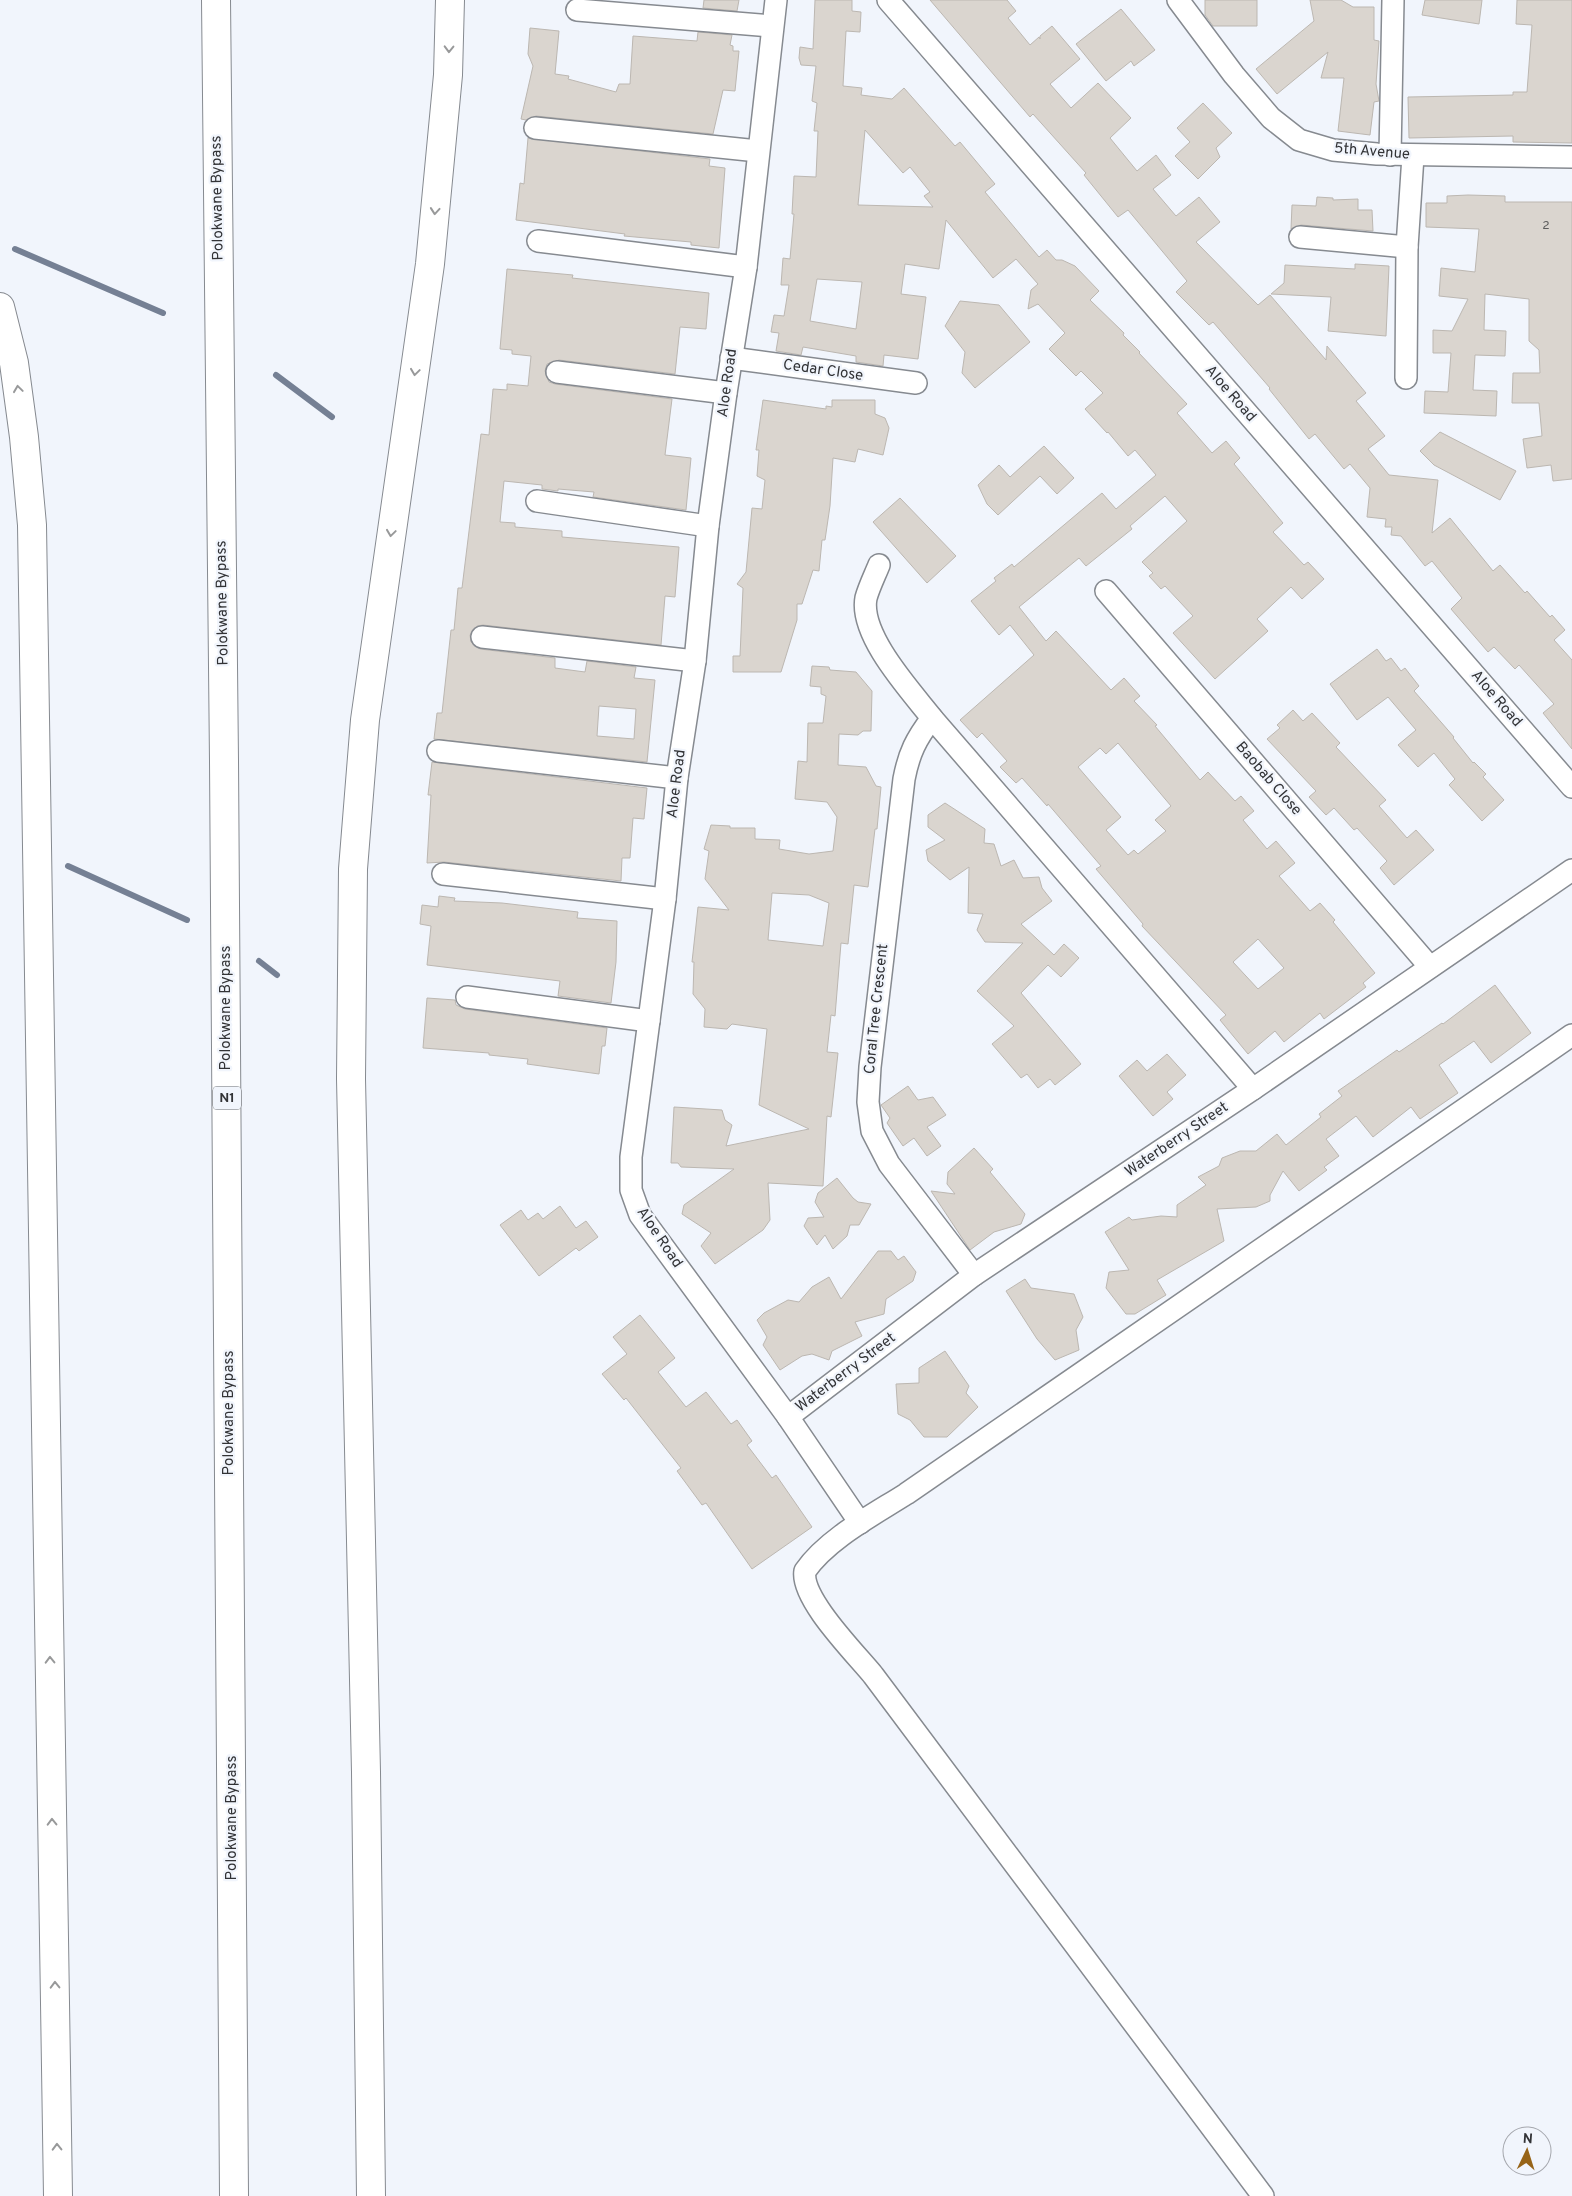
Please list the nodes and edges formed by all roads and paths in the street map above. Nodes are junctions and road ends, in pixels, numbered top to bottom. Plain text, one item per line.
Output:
1 (216, 0) edge
2 (450, 0) edge
3 (776, 0) edge
4 (888, 0) edge
5 (1178, 0) edge
6 (1393, 0) edge
7 (577, 10) dead end
8 (772, 26) junction
9 (535, 128) dead end
10 (758, 151) junction
11 (1390, 155) junction
12 (1412, 156) junction
13 (1572, 157) edge
14 (1300, 237) dead end
15 (538, 240) dead end
16 (1407, 247) junction
17 (746, 267) junction
18 (0, 307) edge
19 (731, 358) junction
20 (557, 372) dead end
21 (1406, 378) dead end
22 (916, 383) dead end
23 (726, 393) junction
24 (537, 501) dead end
25 (708, 526) junction
26 (879, 565) dead end
27 (1106, 590) dead end
28 (482, 637) dead end
29 (695, 661) junction
30 (932, 718) junction
31 (438, 751) dead end
32 (677, 778) junction
33 (1572, 787) edge
34 (1572, 870) edge
35 (443, 874) dead end
36 (665, 899) junction
37 (1430, 967) junction
38 (467, 998) dead end
39 (649, 1021) junction
40 (1572, 1035) edge
41 (1253, 1090) junction
42 (974, 1275) junction
43 (788, 1417) junction
44 (860, 1523) junction
45 (58, 2196) edge
46 (234, 2196) edge
47 (371, 2196) edge
48 (1263, 2196) edge

1 - 46 main road, Polokwane Bypass / N1
2 -> 47 main road
3 - 8 street, Aloe Road
4 - 33 street, Aloe Road
5 - 11 street, 5th Avenue
6 - 11 street
7 - 8 street
8 - 10 street, Aloe Road
9 - 10 street
10 - 17 street, Aloe Road
11 - 12 street, 5th Avenue
12 - 13 street, 5th Avenue
12 - 16 street
14 - 16 street
15 - 17 street
16 - 21 street
17 - 19 street, Aloe Road
45 -> 18 main road
19 - 22 street, Cedar Close
19 - 23 street, Aloe Road
20 - 23 street
23 - 25 street, Aloe Road
24 - 25 street
25 - 29 street, Aloe Road
26 - 30 street
27 - 37 street, Baobab Close
28 - 29 street
29 - 32 street, Aloe Road
30 - 41 street
30 - 42 street, Coral Tree Crescent
31 - 32 street
32 - 36 street, Aloe Road
34 - 37 street, Waterberry Street
35 - 36 street
36 - 39 street, Aloe Road
37 - 41 street, Waterberry Street
38 - 39 street
39 - 43 street, Aloe Road
40 - 44 street
41 - 42 street, Waterberry Street
42 - 43 street, Waterberry Street
43 - 44 street, Aloe Road
44 - 48 street

